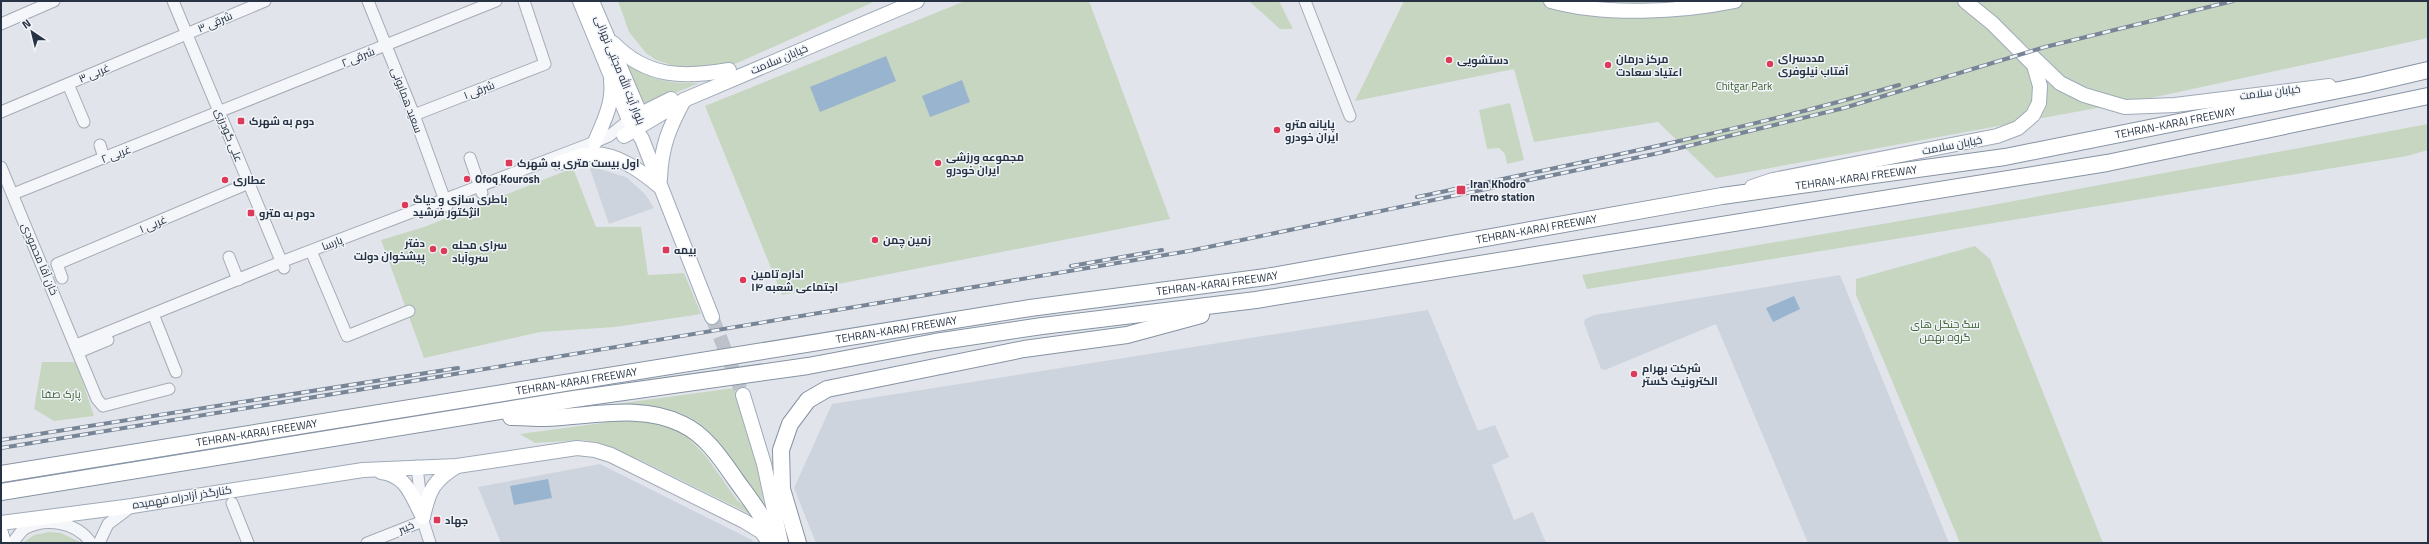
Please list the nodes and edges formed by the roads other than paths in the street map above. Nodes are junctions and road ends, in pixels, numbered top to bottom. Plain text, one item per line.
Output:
1 (54, 1) edge
2 (174, 1) edge
3 (265, 1) edge
4 (368, 1) edge
5 (496, 1) edge
6 (524, 1) edge
7 (580, 1) edge
8 (592, 1) edge
9 (899, 1) edge
10 (917, 1) edge
11 (1305, 1) edge
12 (1551, 1) edge
13 (1587, 1) edge
14 (1696, 1) edge
15 (1735, 1) edge
16 (1965, 1) edge
17 (1976, 1) edge
18 (1, 24) edge
19 (187, 34) junction
20 (606, 36) junction
21 (386, 45) junction
22 (729, 70) junction
23 (2428, 70) edge
24 (610, 72) junction
25 (68, 84) junction
26 (2364, 85) junction
27 (2428, 96) edge
28 (684, 100) junction
29 (1, 112) edge
30 (220, 113) junction
31 (414, 115) junction
32 (1350, 116) dead end
33 (84, 122) dead end
34 (636, 127) junction
35 (595, 142) junction
36 (100, 145) dead end
37 (104, 158) junction
38 (470, 158) dead end
39 (559, 163) junction
40 (1, 167) edge
41 (249, 183) junction
42 (660, 187) junction
43 (481, 190) junction
44 (13, 194) junction
45 (1722, 196) junction
46 (446, 203) junction
47 (312, 254) junction
48 (229, 257) dead end
49 (283, 265) junction
50 (62, 278) dead end
51 (238, 280) junction
52 (1256, 300) junction
53 (409, 311) dead end
54 (154, 317) junction
55 (712, 317) tunnel mouth
56 (77, 348) junction
57 (176, 372) dead end
58 (169, 389) dead end
59 (743, 395) tunnel mouth
60 (480, 416) junction
61 (417, 466) junction
62 (457, 466) junction
63 (363, 470) junction
64 (1, 474) edge
65 (246, 487) junction
66 (1, 492) edge
67 (211, 492) junction
68 (232, 504) junction
69 (132, 506) junction
70 (75, 514) junction
71 (423, 519) junction
72 (49, 522) junction
73 (1, 523) edge
74 (1, 533) edge
75 (4, 543) edge
76 (12, 543) edge
77 (91, 543) edge
78 (99, 543) edge
79 (248, 543) edge
80 (367, 543) edge
81 (430, 543) edge
82 (770, 543) edge
83 (781, 543) edge
84 (798, 543) edge

1 - 18 street
2 - 19 street, علی گودرزی
3 - 19 street, ۳ شرقی
4 - 21 street, سعید همایونی
5 - 21 street, ۲ شرقی
6 - 31 street, ۱ شرقی
7 - 24 main road, بلوار آیت الله مجتبی تهرانی
8 - 20 main road, بلوار آیت الله مجتبی تهرانی
9 - 22 main road, خیابان سلامت
10 - 28 main road, خیابان سلامت
11 - 32 street
12 - 15 main road
13 - 14 main road
16 - 45 main road, خیابان سلامت
17 - 26 main road, خیابان سلامت
19 - 25 street, ۳ غربی
19 - 30 street, علی گودرزی
20 - 22 main road
20 - 34 main road, بلوار آیت الله مجتبی تهرانی
21 - 30 street, ۲ شرقی
21 - 31 street, سعید همایونی
22 - 34 main road, خیابان سلامت
23 - 26 highway, TEHRAN-KARAJ FREEWAY
24 - 34 main road, بلوار آیت الله مجتبی تهرانی
24 - 35 main road
25 - 29 street, ۳ غربی
25 - 33 street
26 - 45 highway, TEHRAN-KARAJ FREEWAY
27 - 52 highway, TEHRAN-KARAJ FREEWAY
28 - 34 main road, خیابان سلامت
28 - 42 main road
30 - 37 street, ۲ غربی
30 - 41 street, علی گودرزی
31 - 46 street, سعید همایونی
34 - 35 street, پارسا
34 - 39 street, پارسا
34 - 42 main road
35 - 43 street, پارسا
36 - 37 street
37 - 44 street, ۲ غربی
38 - 43 street
39 - 42 main road
39 - 43 street, پارسا
40 - 44 street, خان آقا محمودی
41 - 49 street, علی گودرزی
41 - 50 street, ۱ غربی
42 - 55 main road
43 - 46 street, پارسا
44 - 56 street, خان آقا محمودی
45 - 64 highway, TEHRAN-KARAJ FREEWAY
46 - 47 street, پارسا
47 - 49 street, پارسا
47 - 53 street
48 - 51 street
49 - 51 street, پارسا
49 - 54 street, پارسا
51 - 54 street, پارسا
52 - 60 highway, TEHRAN-KARAJ FREEWAY
52 - 84 highway
54 - 56 street, پارسا
54 - 57 street
56 - 58 street, خان آقا محمودی
59 - 83 main road
60 - 66 highway, TEHRAN-KARAJ FREEWAY
60 - 82 highway
61 - 62 main road
61 - 63 main road
61 - 71 street
62 - 71 main road
62 - 82 main road
63 - 65 main road, کنارگذر آزادراه فهمیده
63 - 71 main road
65 - 67 main road, کنارگذر آزادراه فهمیده
65 - 68 street
67 - 68 street
67 - 69 main road, کنارگذر آزادراه فهمیده
68 - 79 street
69 - 70 main road, کنارگذر آزادراه فهمیده
69 - 78 street
70 - 72 main road
70 - 73 main road, کنارگذر آزادراه فهمیده
71 - 80 street, خیبر
71 - 81 street
72 - 76 street
72 - 77 street
74 - 75 main road

